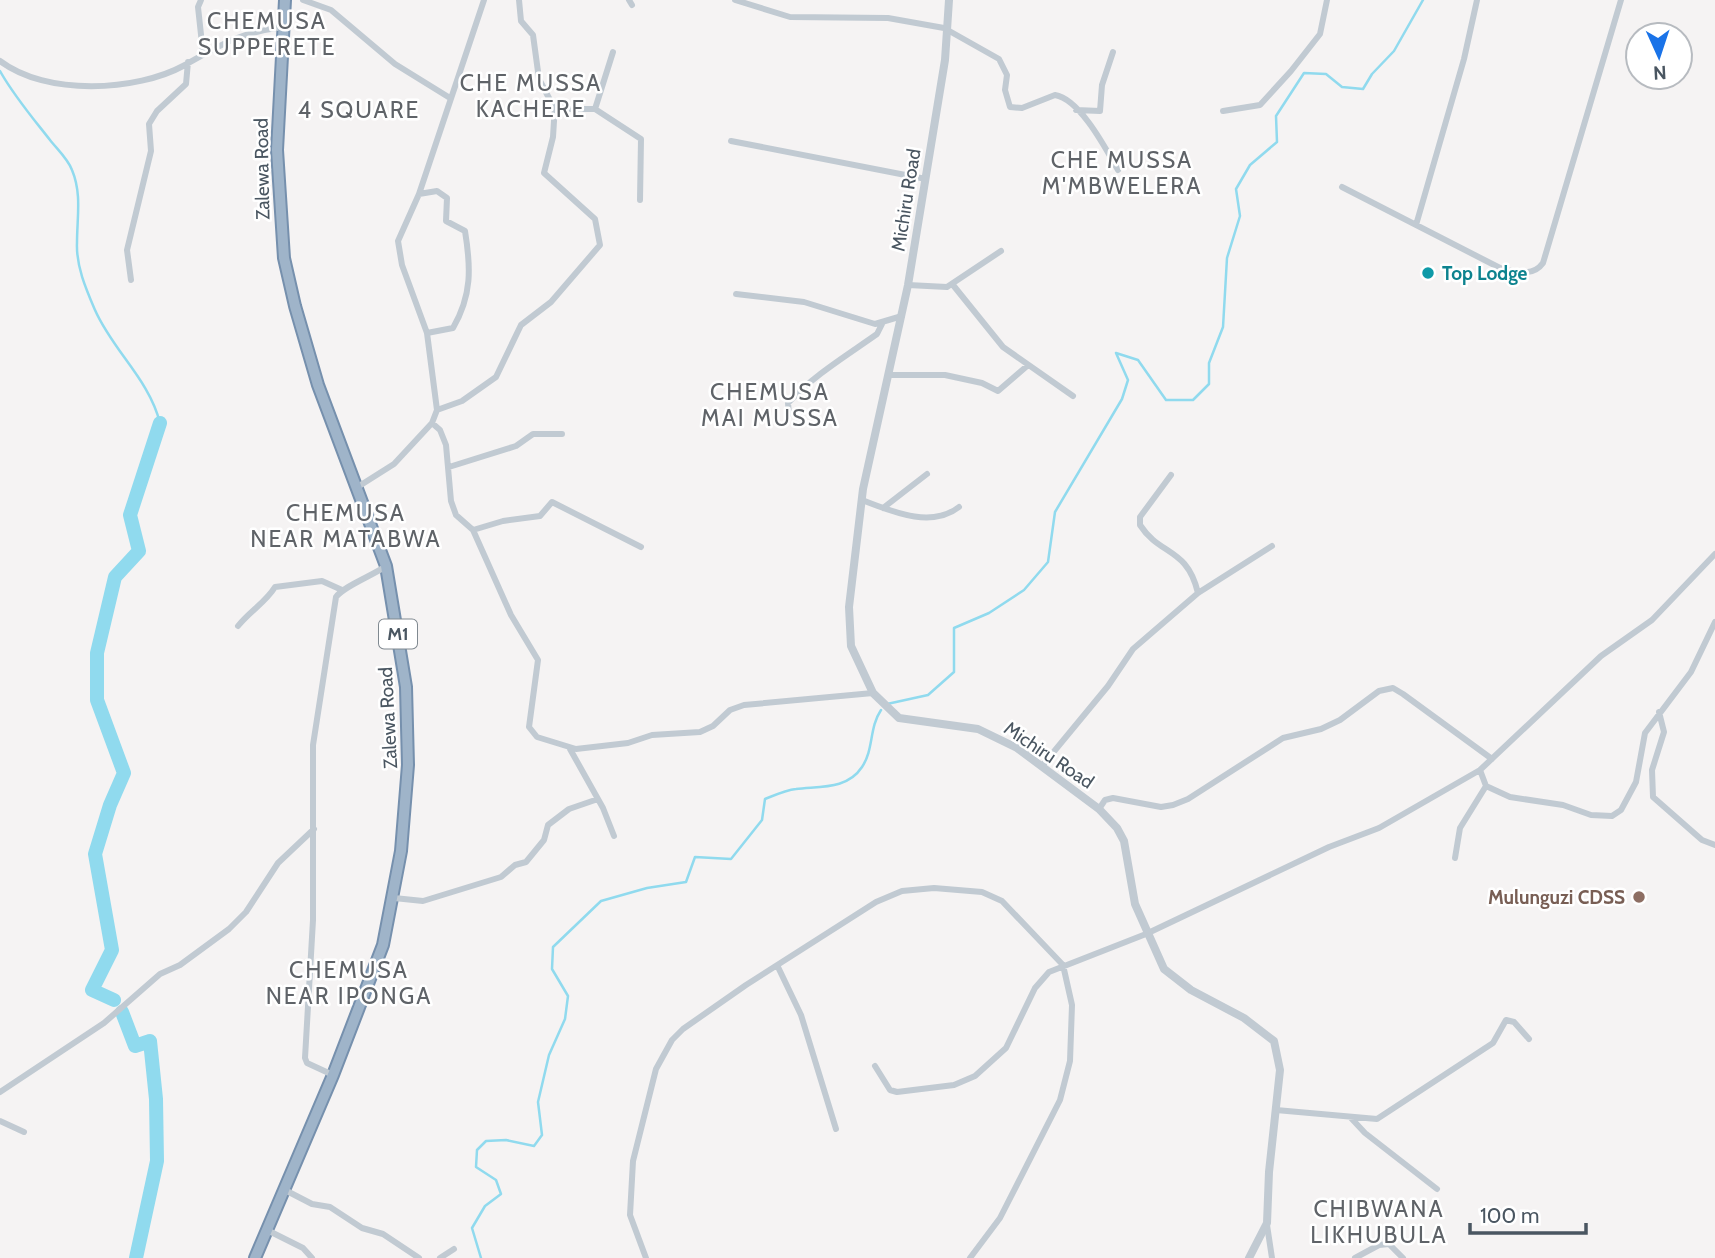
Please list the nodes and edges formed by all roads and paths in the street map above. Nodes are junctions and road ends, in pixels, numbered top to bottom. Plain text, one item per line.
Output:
1 (192, 0) edge
2 (285, 0) edge
3 (303, 0) edge
4 (484, 0) edge
5 (519, 0) edge
6 (735, 0) edge
7 (949, 0) edge
8 (1326, 0) edge
9 (1477, 0) edge
10 (1621, 0) edge
11 (200, 4) edge
12 (284, 27) junction
13 (949, 30) junction
14 (613, 52) dead end
15 (1113, 52) dead end
16 (203, 53) junction
17 (0, 61) edge
18 (188, 62) junction
19 (450, 98) junction
20 (555, 105) junction
21 (595, 109) junction
22 (1076, 110) junction
23 (1223, 111) dead end
24 (731, 141) dead end
25 (1118, 170) dead end
26 (926, 179) junction
27 (1342, 187) dead end
28 (419, 194) junction
29 (640, 200) dead end
30 (1416, 225) junction
31 (1002, 251) dead end
32 (131, 280) dead end
33 (908, 285) junction
34 (953, 285) junction
35 (736, 294) dead end
36 (902, 316) junction
37 (881, 324) junction
38 (427, 333) junction
39 (1027, 366) junction
40 (889, 375) junction
41 (1073, 396) dead end
42 (436, 410) junction
43 (789, 414) dead end
44 (432, 423) junction
45 (562, 434) dead end
46 (449, 467) junction
47 (928, 474) dead end
48 (1171, 475) dead end
49 (356, 488) junction
50 (862, 500) junction
51 (959, 507) dead end
52 (883, 508) junction
53 (473, 530) junction
54 (1272, 546) dead end
55 (641, 547) dead end
56 (1715, 554) edge
57 (386, 566) junction
58 (341, 590) junction
59 (1198, 593) junction
60 (1715, 622) edge
61 (238, 626) dead end
62 (873, 693) junction
63 (1659, 712) junction
64 (570, 749) junction
65 (1492, 759) junction
66 (1042, 766) junction
67 (1480, 770) junction
68 (1486, 786) junction
69 (598, 799) junction
70 (1099, 809) junction
71 (314, 829) junction
72 (614, 836) dead end
73 (1715, 845) edge
74 (1455, 858) dead end
75 (394, 898) junction
76 (1146, 934) junction
77 (1063, 964) junction
78 (778, 967) junction
79 (1529, 1039) dead end
80 (875, 1066) dead end
81 (333, 1074) junction
82 (0, 1092) edge
83 (1276, 1110) junction
84 (1351, 1118) junction
85 (0, 1121) edge
86 (836, 1129) dead end
87 (24, 1132) dead end
88 (284, 1189) junction
89 (1437, 1189) dead end
90 (1267, 1223) junction
91 (267, 1230) junction
92 (454, 1249) dead end
93 (256, 1258) edge
94 (312, 1258) edge
95 (419, 1258) edge
96 (440, 1258) edge
97 (646, 1258) edge
98 (970, 1258) edge
99 (1249, 1258) edge
100 (1272, 1258) edge
101 (1355, 1258) edge
102 (1403, 1258) edge

1 - 11 street
2 - 12 highway, Zalewa Road / M1
3 - 19 street
4 - 19 street
5 - 20 street
6 - 13 street
7 - 13 street, Michiru Road
8 - 23 street
9 - 30 street
10 - 30 street
11 - 16 street
12 - 16 street
12 - 49 highway, Zalewa Road / M1
13 - 22 street
13 - 26 street, Michiru Road
14 - 21 street
15 - 22 street
16 - 18 street
17 - 18 street
18 - 32 street
19 - 28 street
20 - 21 street
20 - 42 street
21 - 29 street
22 - 25 street
24 - 26 street
26 - 33 street, Michiru Road
27 - 30 street
28 - 38 street
28 - 38 street
31 - 34 street
33 - 34 street
33 - 36 street, Michiru Road
34 - 39 street
35 - 37 street
36 - 37 street
36 - 40 street, Michiru Road
37 - 43 street
38 - 42 street
39 - 40 street
39 - 41 street
40 - 50 street, Michiru Road
42 - 44 street
44 - 46 street
44 - 49 street
45 - 46 street
46 - 53 street
47 - 52 street
48 - 59 street
49 - 57 highway, Zalewa Road / M1
50 - 52 street
50 - 62 street, Michiru Road
51 - 52 street
53 - 55 street
53 - 64 street
54 - 59 street
56 - 65 street
57 - 58 street
57 - 75 highway, Zalewa Road / M1
58 - 61 street
58 - 71 street
59 - 66 street
60 - 63 street
62 - 64 street
62 - 66 street, Michiru Road
63 - 68 street
63 - 73 street
64 - 69 street
65 - 67 street
65 - 70 street
66 - 70 street, Michiru Road
67 - 68 street
67 - 76 street
68 - 74 street
69 - 72 street
69 - 75 street
70 - 76 street, Michiru Road
71 - 81 street
71 - 82 street
75 - 81 highway, Zalewa Road / M1
76 - 77 street
76 - 83 street, Michiru Road
77 - 78 street
77 - 80 street
77 - 98 street
78 - 86 street
78 - 97 street
79 - 84 street
81 - 88 highway, Zalewa Road / M1
83 - 84 street
83 - 90 street, Michiru Road
84 - 89 street
85 - 87 street
88 - 91 highway, Zalewa Road / M1
88 - 95 street
90 - 99 street, Michiru Road
90 - 100 street
91 - 93 highway, Zalewa Road / M1
91 - 94 street
92 - 96 street
101 - 102 street

